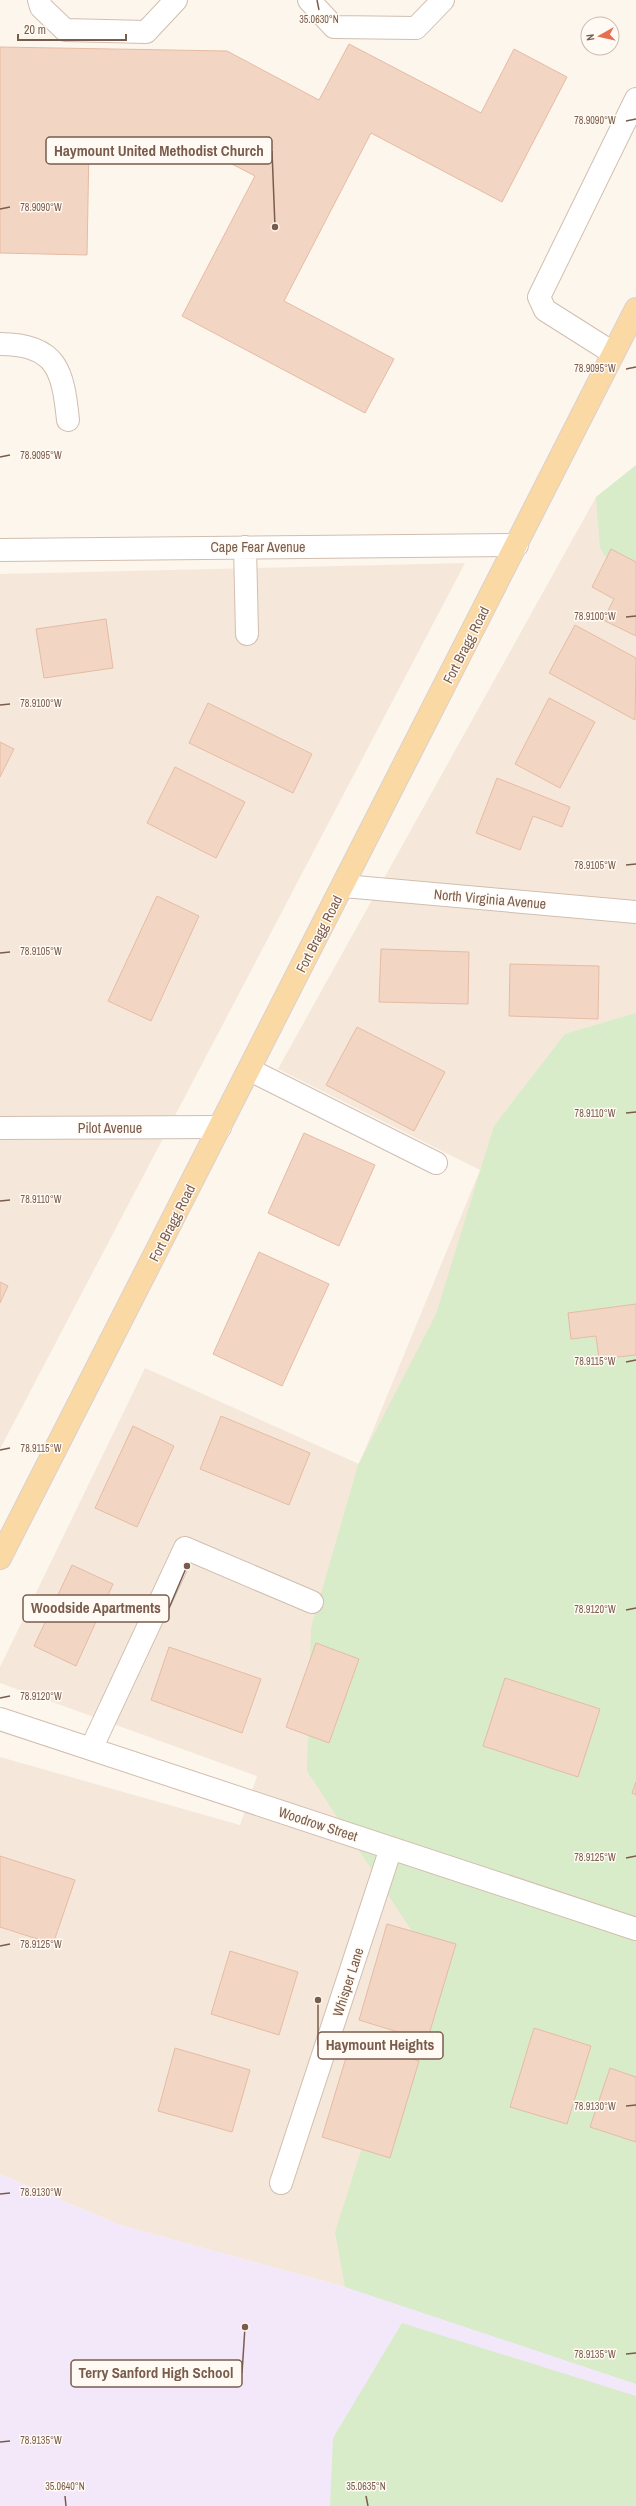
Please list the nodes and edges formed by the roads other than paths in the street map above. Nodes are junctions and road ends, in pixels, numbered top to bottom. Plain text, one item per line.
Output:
1 (38, 0) edge
2 (176, 0) edge
3 (309, 0) edge
4 (443, 0) edge
5 (636, 99) edge
6 (635, 312) edge
7 (0, 344) edge
8 (613, 353) junction
9 (68, 420) dead end
10 (517, 545) junction
11 (245, 547) junction
12 (0, 550) edge
13 (247, 634) dead end
14 (344, 886) junction
15 (636, 912) edge
16 (250, 1070) junction
17 (220, 1127) junction
18 (0, 1128) edge
19 (436, 1163) dead end
20 (0, 1558) edge
21 (312, 1602) dead end
22 (0, 1719) edge
23 (90, 1749) junction
24 (391, 1848) junction
25 (636, 1929) edge
26 (281, 2183) dead end

1 - 2 street
3 - 4 street
5 - 8 street
6 - 8 main road, Fort Bragg Road
7 - 9 street
8 - 10 main road, Fort Bragg Road
10 - 11 street, Cape Fear Avenue
10 - 14 main road, Fort Bragg Road
11 - 12 street, Cape Fear Avenue
11 - 13 street
14 - 15 street, North Virginia Avenue
14 - 16 main road, Fort Bragg Road
16 - 17 main road, Fort Bragg Road
16 - 19 street
17 - 18 street, Pilot Avenue
17 - 20 main road, Fort Bragg Road
21 - 23 street
22 - 23 street, Woodrow Street
23 - 24 street, Woodrow Street
24 - 25 street, Woodrow Street
24 - 26 street, Whisper Lane

